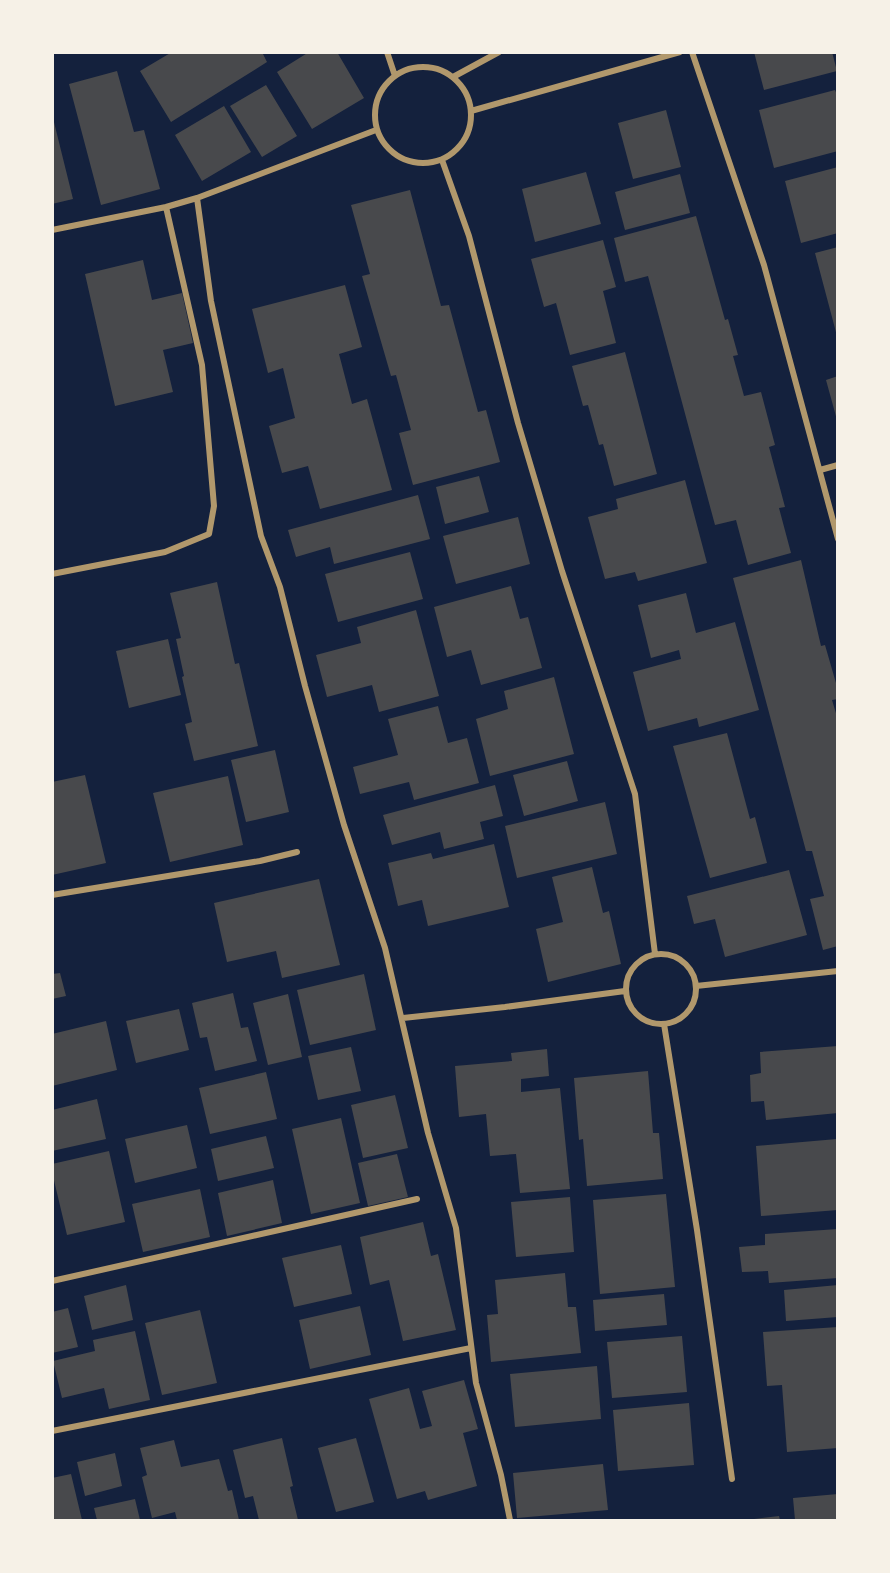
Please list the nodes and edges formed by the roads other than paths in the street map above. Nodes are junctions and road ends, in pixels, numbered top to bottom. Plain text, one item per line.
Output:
1 (387, 52) edge
2 (499, 52) edge
3 (681, 52) edge
4 (692, 52) edge
5 (395, 76) junction
6 (453, 77) junction
7 (471, 111) junction
8 (376, 130) junction
9 (442, 160) junction
10 (197, 198) junction
11 (166, 207) junction
12 (52, 230) edge
13 (837, 465) edge
14 (820, 470) junction
15 (837, 539) edge
16 (52, 574) edge
17 (297, 852) dead end
18 (52, 895) edge
19 (655, 954) junction
20 (837, 971) edge
21 (696, 986) junction
22 (626, 991) junction
23 (403, 1018) junction
24 (664, 1024) junction
25 (417, 1200) dead end
26 (52, 1281) edge
27 (471, 1348) junction
28 (52, 1431) edge
29 (732, 1479) dead end
30 (510, 1521) edge

1 - 5 street
2 - 6 street
3 - 7 street
4 - 14 street
5 - 6 street
5 - 8 street
6 - 7 street
7 - 9 street
8 - 9 street
8 - 10 street
9 - 19 street
10 - 11 street
10 - 23 street
11 - 12 street
11 - 16 street
13 - 14 street
14 - 15 street
17 - 18 street
19 - 21 street
19 - 22 street
20 - 21 street
21 - 24 street
22 - 23 street
22 - 24 street
23 - 27 street
24 - 29 street
25 - 26 street
27 - 28 street
27 - 30 street

